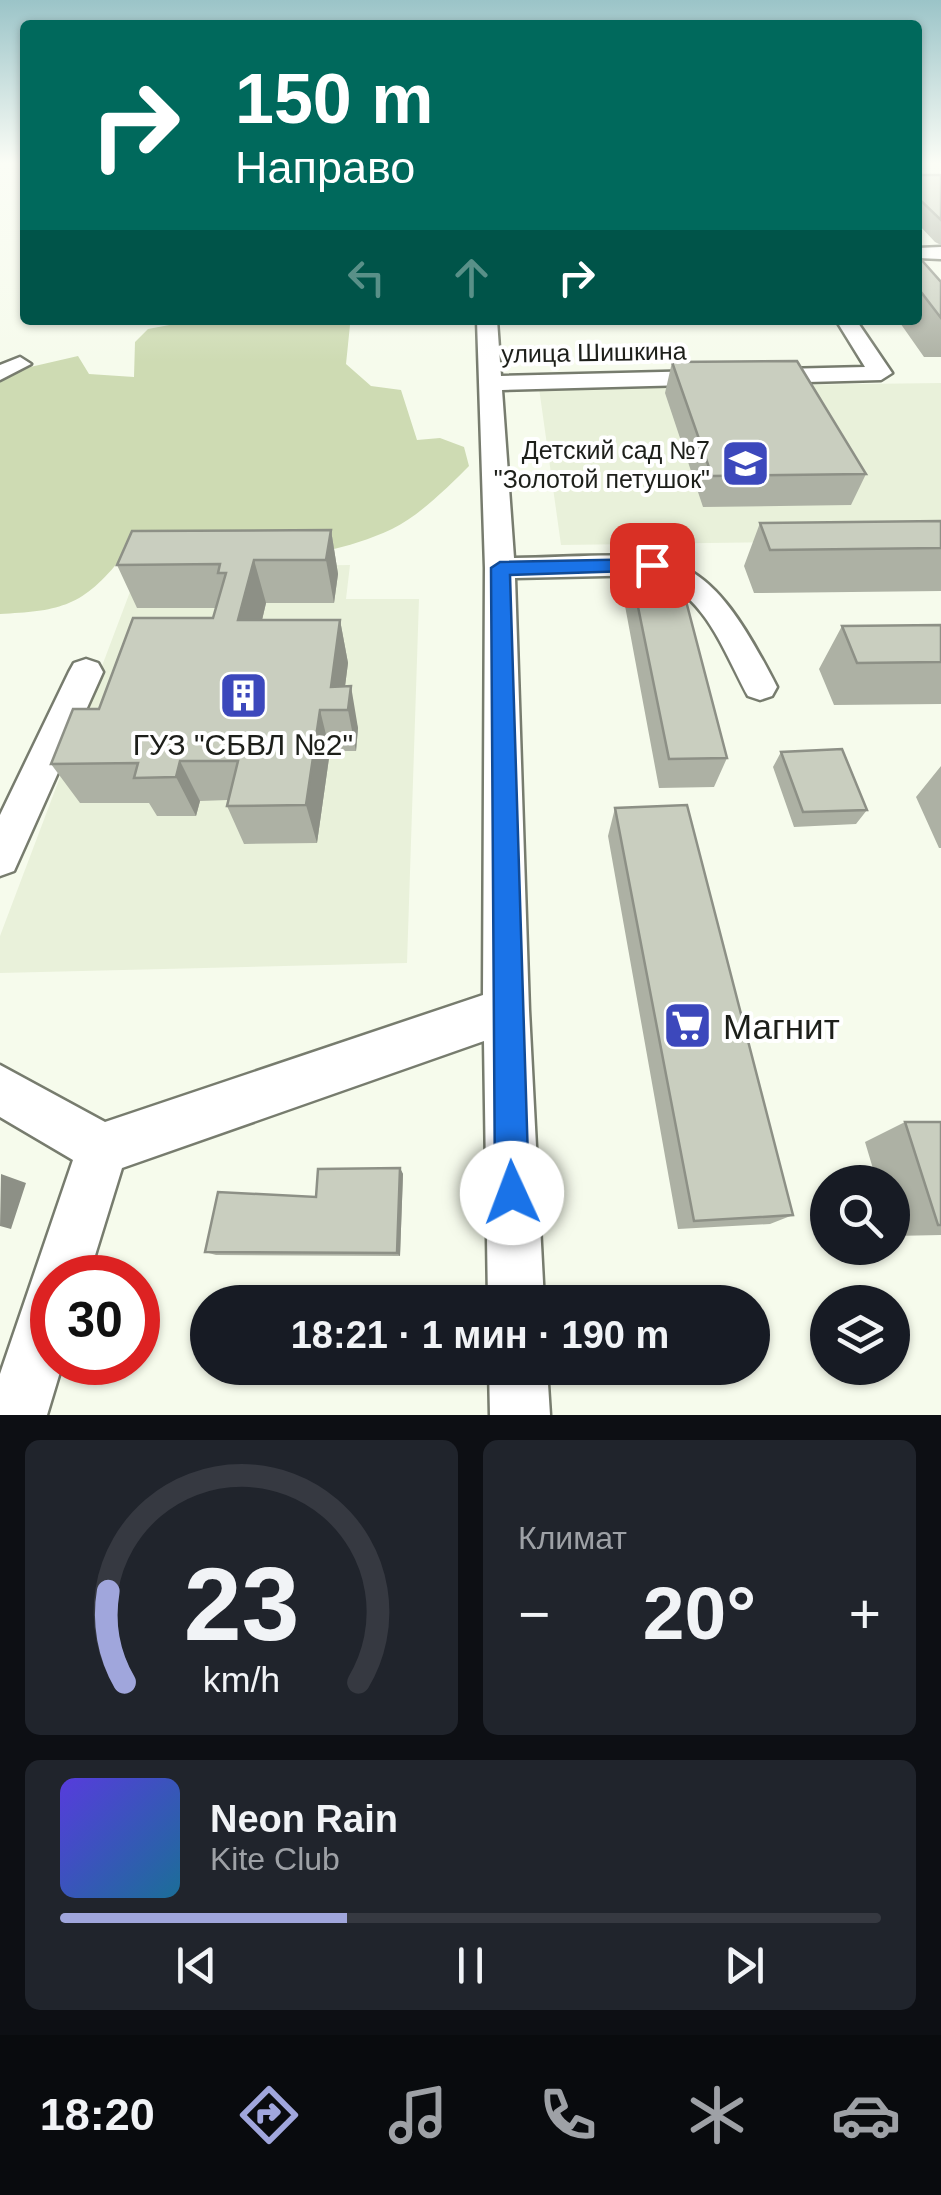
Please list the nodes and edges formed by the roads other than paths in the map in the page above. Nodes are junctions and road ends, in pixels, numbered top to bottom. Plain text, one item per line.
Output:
1 (487, 325) edge
2 (849, 325) edge
3 (488, 382) junction
4 (500, 568) junction
5 (86, 672) dead end
6 (760, 686) dead end
7 (0, 858) edge
8 (506, 1010) junction
9 (0, 1089) edge
10 (102, 1149) junction
11 (67, 1255) edge
12 (515, 1285) edge
13 (30, 1371) edge
14 (519, 1385) edge
15 (16, 1415) edge
16 (520, 1415) edge

1 - 3 street
2 - 3 street, улица Шишкина
3 - 4 street
4 - 6 street
4 - 8 street
5 - 7 street
8 - 10 street
8 - 12 street
9 - 10 street
10 - 11 street
13 - 15 street
14 - 16 street

